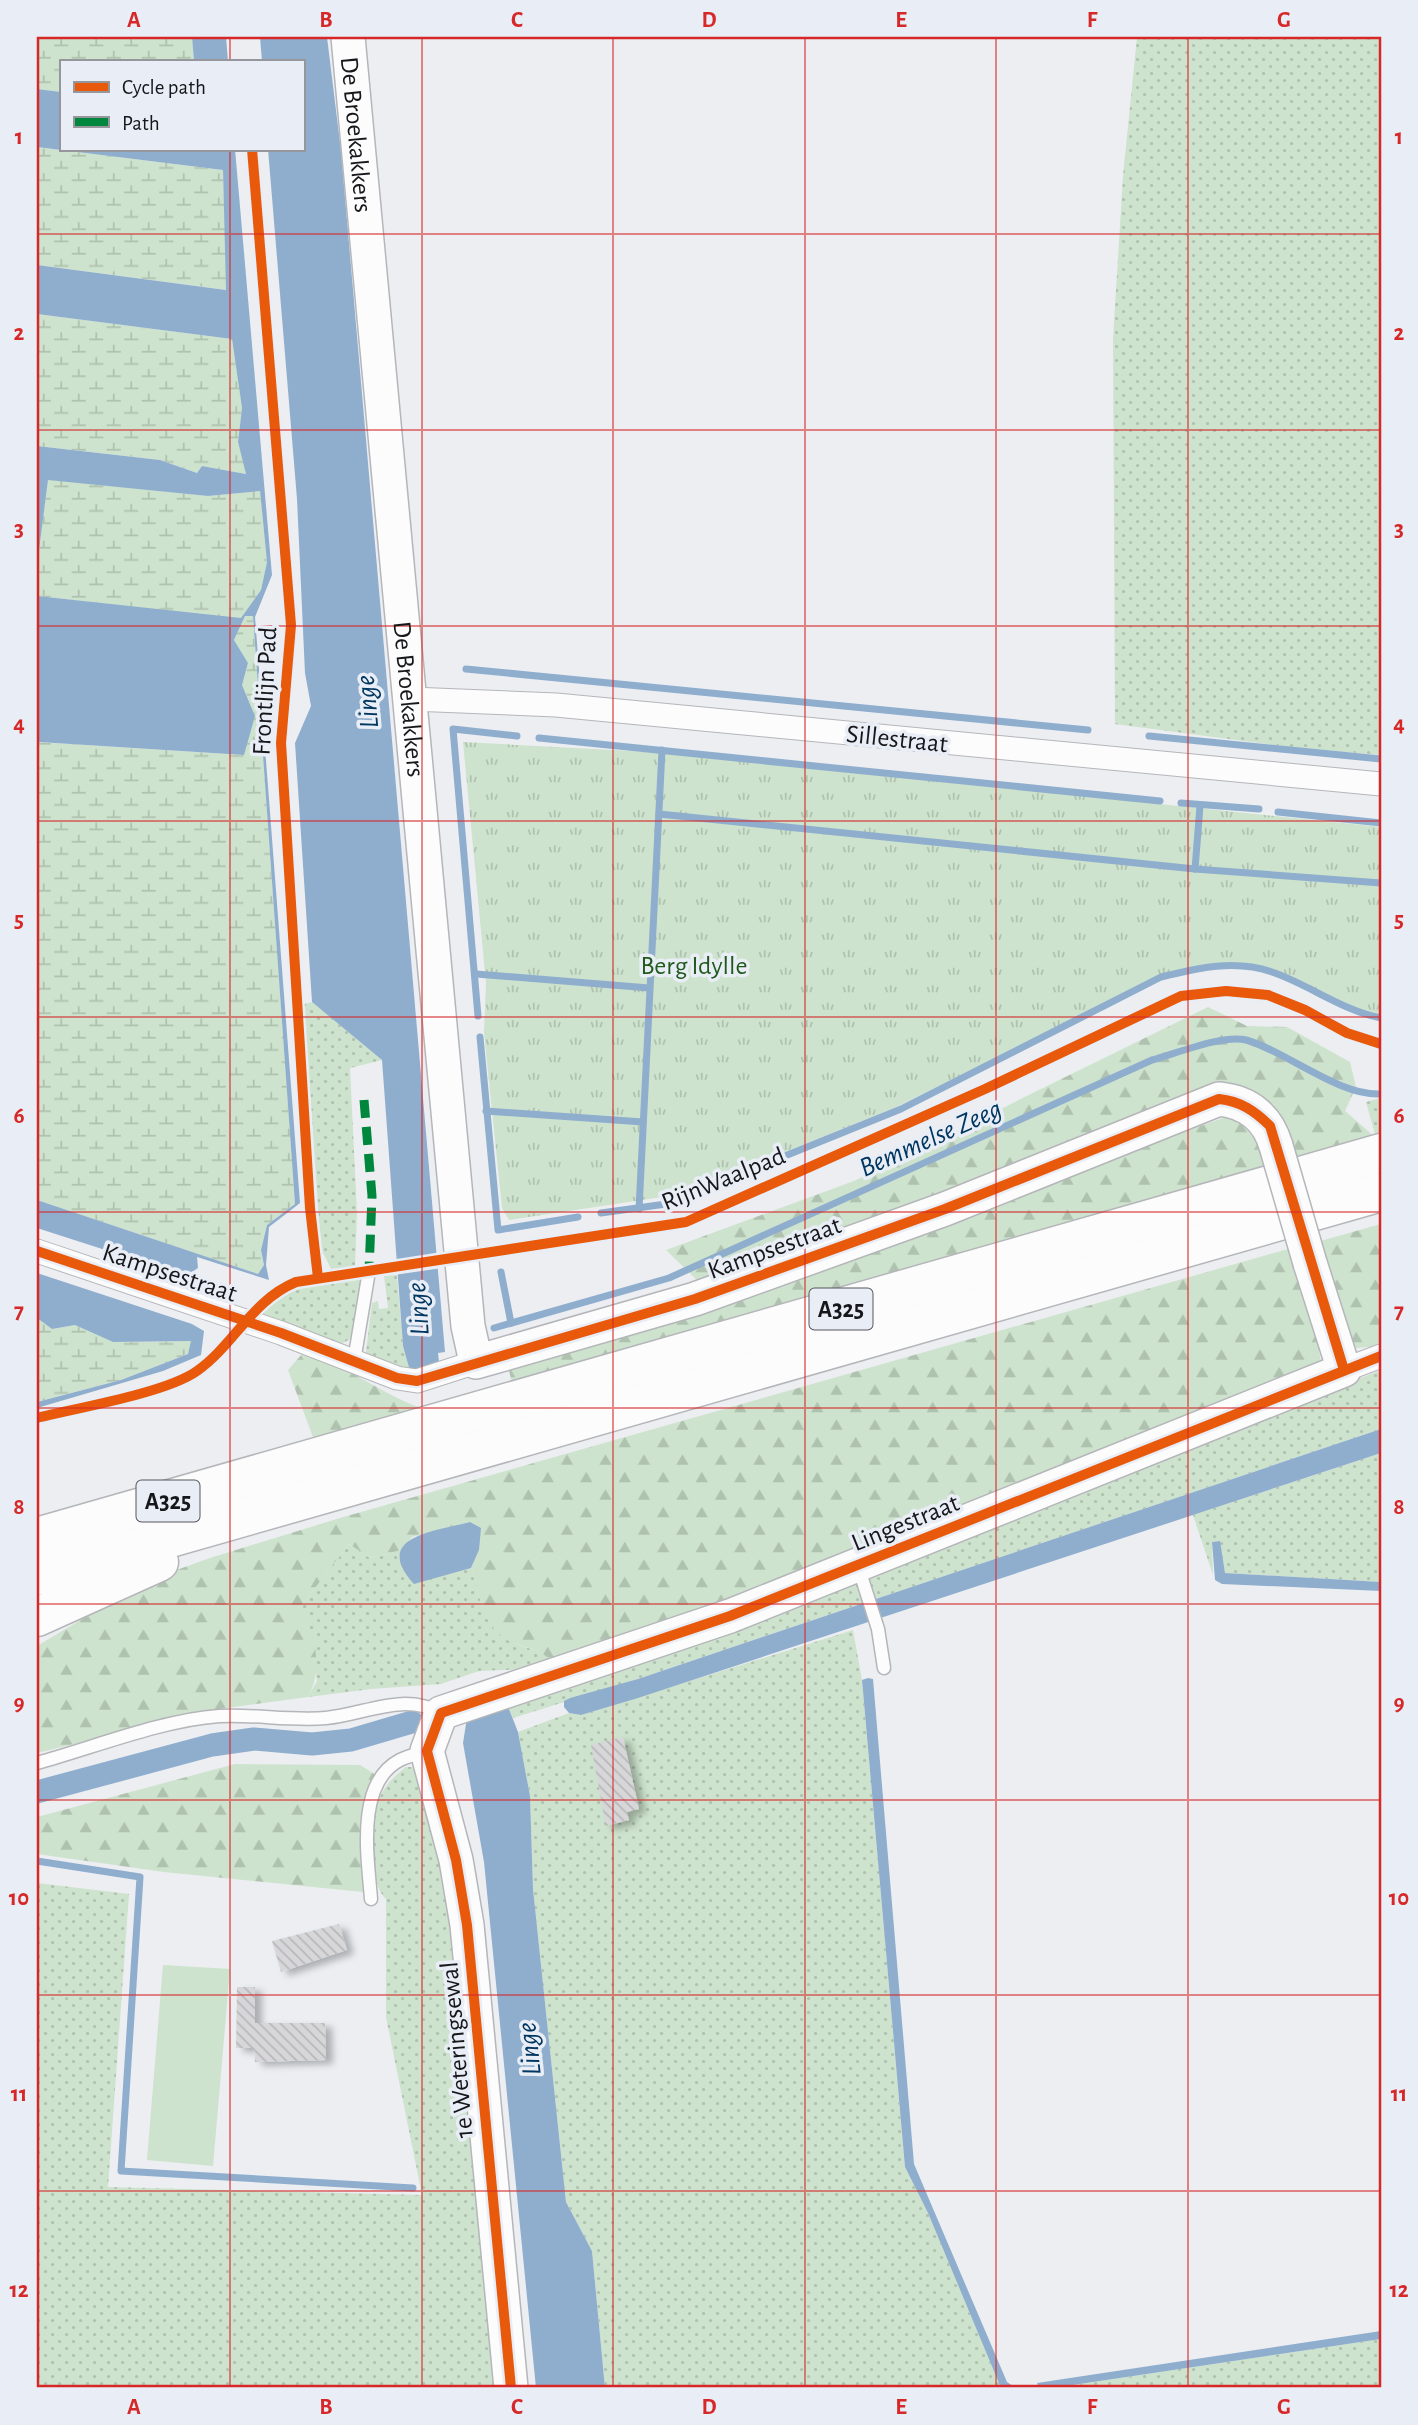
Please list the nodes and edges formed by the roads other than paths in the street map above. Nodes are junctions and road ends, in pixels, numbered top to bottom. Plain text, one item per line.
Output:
1 (348, 37) edge
2 (411, 699) junction
3 (1381, 784) edge
4 (1381, 1153) edge
5 (1381, 1192) edge
6 (37, 1251) edge
7 (369, 1271) dead end
8 (1381, 1356) edge
9 (354, 1361) junction
10 (476, 1362) junction
11 (1343, 1370) junction
12 (224, 1524) junction
13 (37, 1537) edge
14 (858, 1565) junction
15 (37, 1576) edge
16 (37, 1617) edge
17 (884, 1668) dead end
18 (441, 1713) junction
19 (427, 1751) junction
20 (37, 1763) edge
21 (371, 1899) dead end
22 (512, 2388) edge

1 - 2 street, De Broekakkers
2 - 3 street, Sillestraat
2 - 10 street, De Broekakkers
4 - 13 highway, A325
5 - 12 highway, A325
6 - 9 street, Kampsestraat
7 - 9 lane
8 - 11 street, Lingestraat
9 - 10 street, Kampsestraat
10 - 11 street, Kampsestraat, bridge
11 - 14 street, Lingestraat
12 - 15 highway, A325
12 - 16 highway
14 - 17 lane
14 - 18 street, Lingestraat
18 - 19 street
18 - 20 lane
19 - 21 lane
19 - 22 street, 1e Weteringsewal

